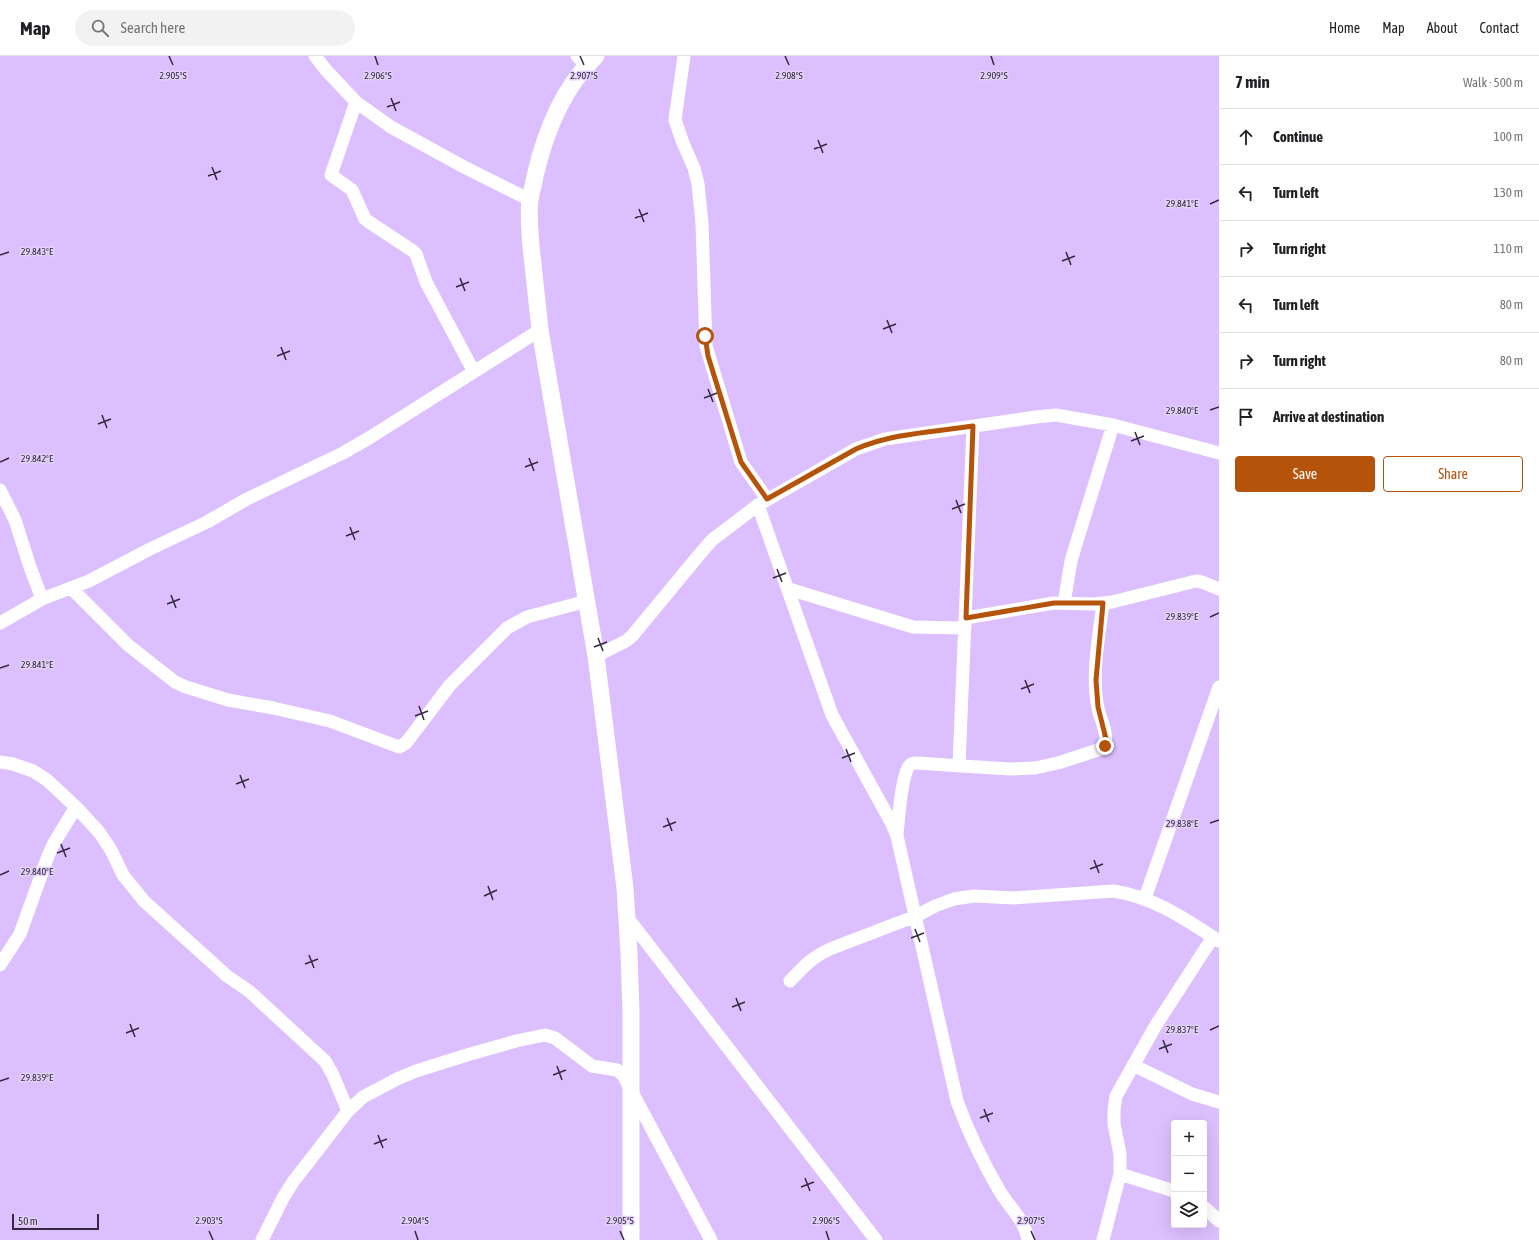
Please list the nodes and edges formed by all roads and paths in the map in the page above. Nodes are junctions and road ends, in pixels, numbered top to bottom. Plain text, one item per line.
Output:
1 (315, 56) edge
2 (684, 56) edge
3 (586, 59) edge
4 (356, 102) junction
5 (530, 200) junction
6 (540, 330) junction
7 (474, 372) junction
8 (1113, 425) junction
9 (973, 426) junction
10 (1219, 453) edge
11 (1, 496) edge
12 (762, 502) junction
13 (71, 588) junction
14 (788, 589) junction
15 (1219, 589) edge
16 (42, 599) junction
17 (587, 601) junction
18 (1064, 603) junction
19 (1103, 603) junction
20 (0, 623) edge
21 (966, 623) junction
22 (596, 656) junction
23 (1219, 687) edge
24 (0, 762) edge
25 (958, 765) junction
26 (76, 807) junction
27 (896, 836) junction
28 (1145, 898) junction
29 (916, 916) junction
30 (627, 917) junction
31 (1216, 939) edge
32 (0, 964) edge
33 (790, 981) dead end
34 (1133, 1065) junction
35 (632, 1090) junction
36 (1219, 1102) edge
37 (348, 1111) junction
38 (1120, 1174) junction
39 (1171, 1190) edge
40 (1207, 1210) edge
41 (1219, 1221) edge
42 (262, 1240) edge
43 (631, 1240) edge
44 (711, 1240) edge
45 (876, 1240) edge
46 (1028, 1240) edge
47 (1102, 1240) edge

1 - 4 street
2 - 12 street
3 - 5 main road
4 - 5 street
4 - 7 street
5 - 6 main road
6 - 7 street
6 - 17 main road
7 - 13 street
8 - 9 street
8 - 10 street
8 - 18 street
9 - 12 street
9 - 21 street
11 - 16 street
12 - 14 street
12 - 22 street
13 - 16 street
13 - 17 street
14 - 21 street
14 - 27 street
15 - 19 street
16 - 20 street
17 - 22 main road
18 - 19 street
18 - 21 street
19 - 25 street
21 - 25 street
22 - 30 main road
23 - 28 street
24 - 26 street
25 - 27 street
26 - 32 street
26 - 37 street
27 - 29 street
28 - 29 street
28 - 31 street
29 - 33 street
29 - 46 street
30 - 35 main road
30 - 45 street
31 - 34 street
34 - 36 street
34 - 38 street
35 - 37 street
35 - 43 main road
35 - 44 street
37 - 42 street
38 - 39 street
38 - 47 street
40 - 41 street

